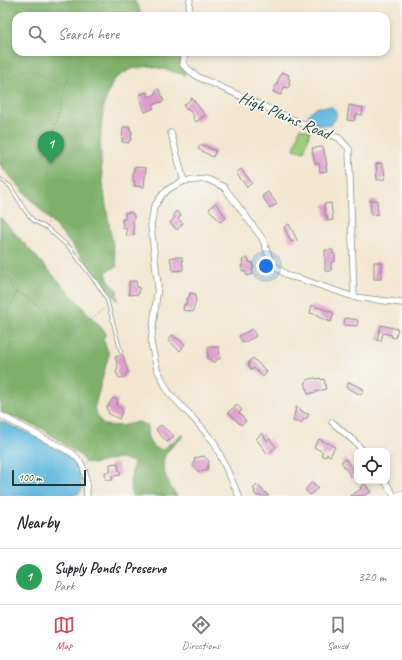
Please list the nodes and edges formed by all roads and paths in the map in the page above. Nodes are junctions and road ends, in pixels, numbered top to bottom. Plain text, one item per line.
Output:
1 (103, 0) edge
2 (190, 0) edge
3 (99, 12) edge
4 (188, 12) edge
5 (70, 56) edge
6 (185, 56) edge
7 (0, 84) edge
8 (66, 86) junction
9 (171, 133) dead end
10 (0, 179) edge
11 (184, 181) junction
12 (47, 228) junction
13 (0, 275) edge
14 (16, 292) junction
15 (354, 297) junction
16 (402, 304) edge
17 (109, 305) junction
18 (66, 337) junction
19 (121, 352) dead end
20 (0, 415) edge
21 (16, 422) junction
22 (332, 422) dead end
23 (360, 448) edge
24 (83, 465) junction
25 (387, 484) edge
26 (402, 494) edge
27 (87, 496) edge
28 (239, 496) edge
29 (394, 496) edge
30 (398, 496) edge

1 - 3 path
2 - 4 street
5 - 8 path
6 - 15 street, High Plains Road
7 - 8 path
8 - 12 path
9 - 11 street
10 - 12 lane
11 - 15 street
11 - 28 street
12 - 17 lane
13 - 14 path
14 - 18 path
14 - 21 path
15 - 16 street
17 - 18 path
17 - 19 lane
18 - 24 path
20 - 21 street
21 - 24 street
22 - 23 street
24 - 27 street
25 - 29 street
26 - 30 street

